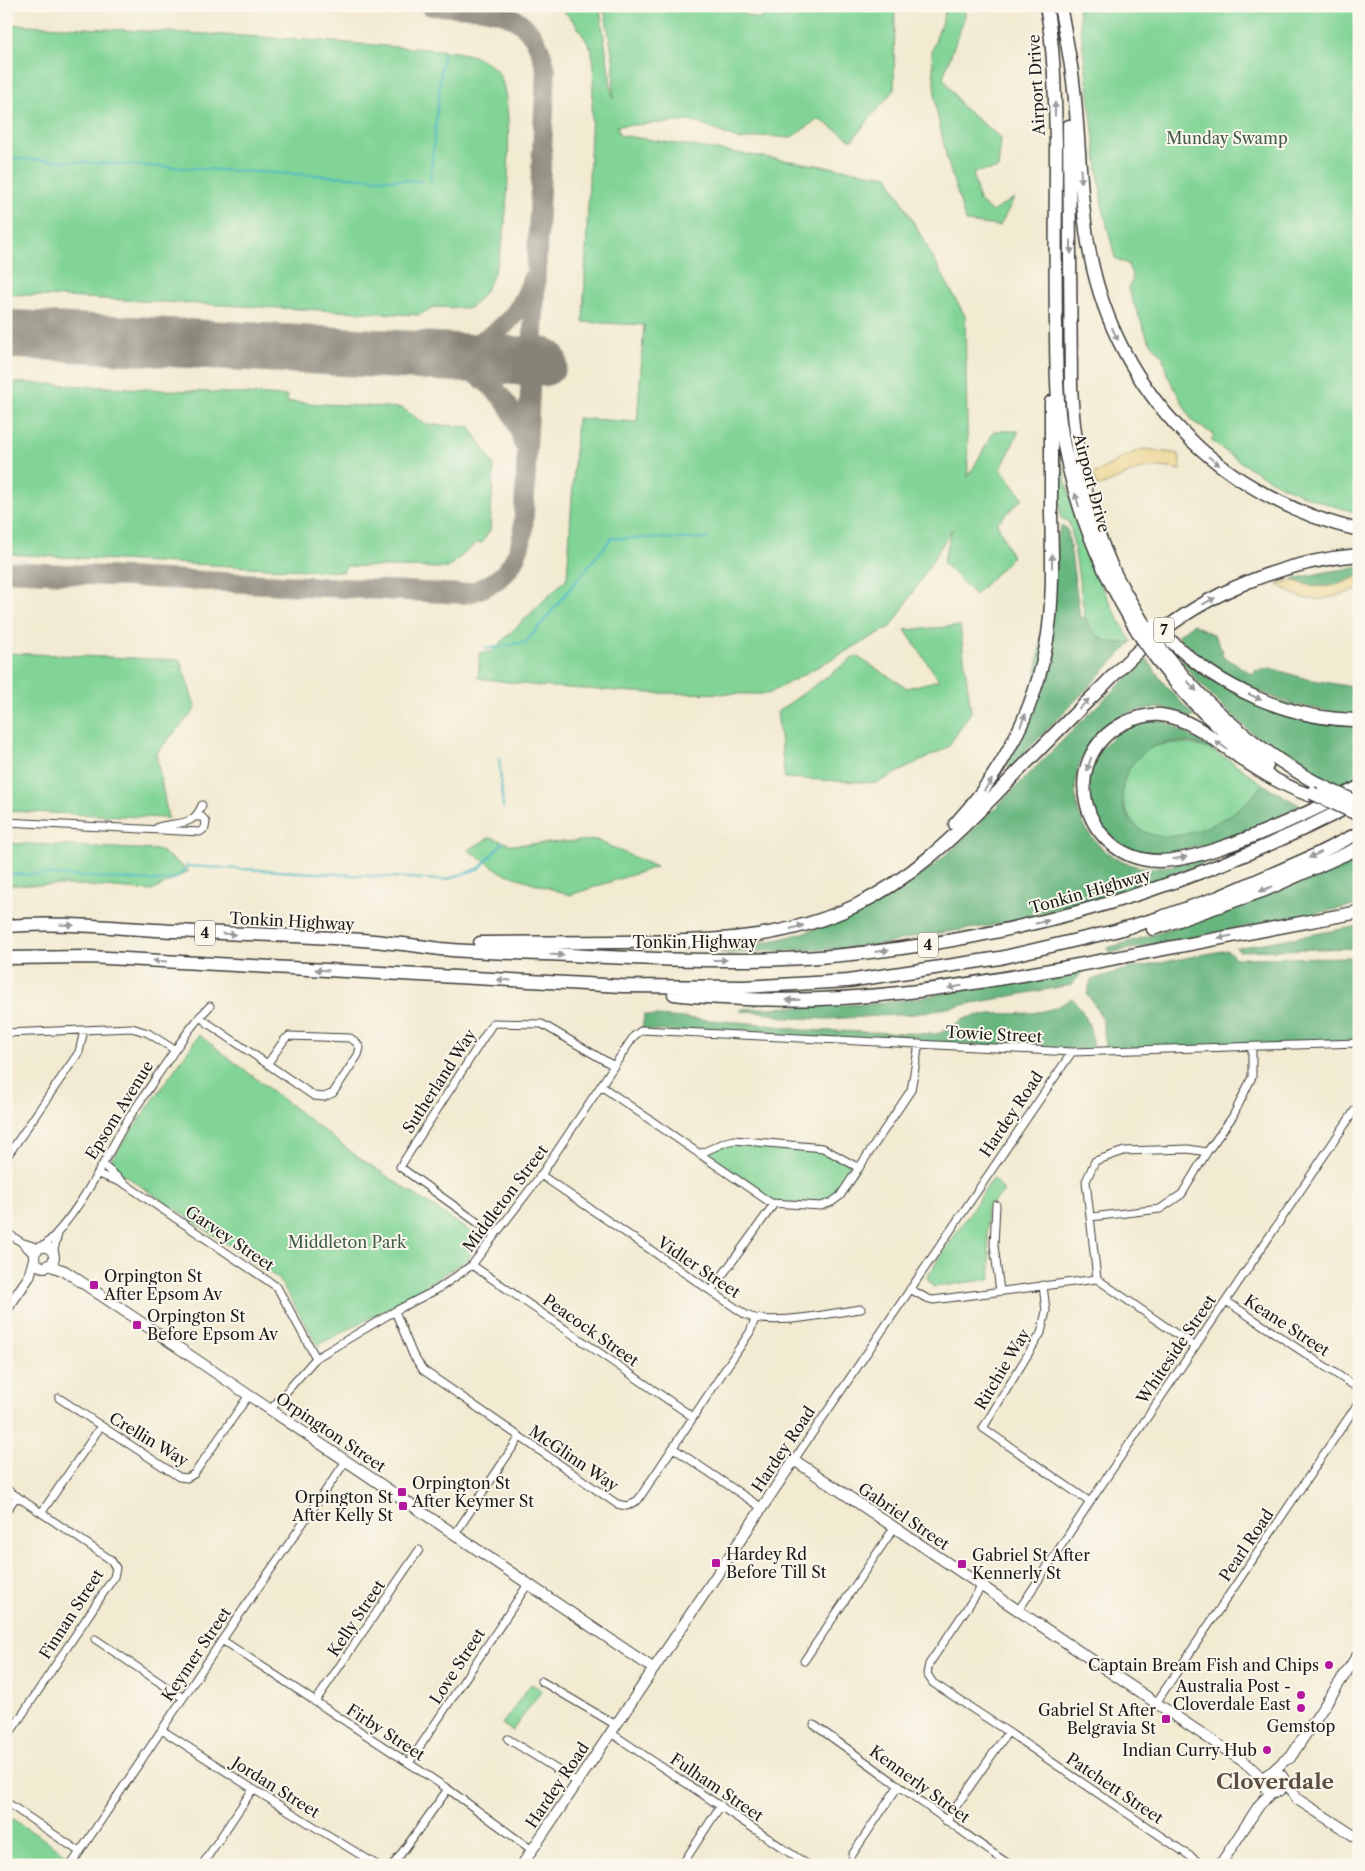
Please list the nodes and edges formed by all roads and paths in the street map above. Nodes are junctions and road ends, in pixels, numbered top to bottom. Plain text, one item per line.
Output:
1 (1046, 6) edge
2 (1059, 6) edge
3 (1056, 304) junction
4 (1359, 530) edge
5 (1359, 556) edge
6 (1148, 631) junction
7 (1162, 648) junction
8 (1359, 720) edge
9 (1359, 787) edge
10 (1310, 794) junction
11 (1359, 803) edge
12 (202, 804) dead end
13 (1359, 815) edge
14 (196, 817) junction
15 (6, 822) edge
16 (152, 829) junction
17 (1359, 833) edge
18 (1359, 848) edge
19 (895, 884) junction
20 (1359, 912) edge
21 (6, 926) edge
22 (391, 942) junction
23 (6, 958) edge
24 (848, 981) junction
25 (622, 986) junction
26 (210, 1006) dead end
27 (200, 1016) junction
28 (84, 1030) junction
29 (6, 1033) edge
30 (632, 1039) joint
31 (1359, 1043) edge
32 (919, 1044) junction
33 (1252, 1047) junction
34 (174, 1050) junction
35 (1072, 1052) junction
36 (268, 1063) junction
37 (614, 1066) junction
38 (601, 1086) junction
39 (1359, 1104) edge
40 (1207, 1152) junction
41 (699, 1154) junction
42 (6, 1158) edge
43 (103, 1165) junction
44 (859, 1168) junction
45 (98, 1174) junction
46 (541, 1175) junction
47 (125, 1184) junction
48 (774, 1204) junction
49 (996, 1205) dead end
50 (1091, 1217) junction
51 (6, 1232) edge
52 (58, 1233) junction
53 (495, 1236) junction
54 (38, 1252) junction
55 (49, 1261) junction
56 (472, 1265) junction
57 (29, 1277) junction
58 (1097, 1279) junction
59 (1043, 1286) junction
60 (910, 1289) junction
61 (711, 1291) junction
62 (1000, 1291) junction
63 (1226, 1301) junction
64 (861, 1309) dead end
65 (6, 1310) edge
66 (395, 1312) junction
67 (755, 1319) junction
68 (1195, 1347) junction
69 (316, 1358) junction
70 (1357, 1385) edge
71 (249, 1395) junction
72 (59, 1398) dead end
73 (1359, 1402) edge
74 (271, 1410) junction
75 (693, 1417) junction
76 (101, 1426) junction
77 (519, 1438) junction
78 (673, 1448) junction
79 (794, 1460) junction
80 (346, 1461) junction
81 (6, 1489) edge
82 (16, 1496) junction
83 (1090, 1502) junction
84 (762, 1508) junction
85 (6, 1511) edge
86 (42, 1512) junction
87 (894, 1528) junction
88 (455, 1534) junction
89 (419, 1550) dead end
90 (528, 1584) junction
91 (982, 1586) junction
92 (1018, 1611) junction
93 (95, 1639) dead end
94 (222, 1640) junction
95 (1359, 1654) edge
96 (804, 1661) dead end
97 (654, 1669) junction
98 (542, 1681) dead end
99 (183, 1698) junction
100 (315, 1702) junction
101 (1156, 1703) junction
102 (814, 1725) dead end
103 (613, 1729) junction
104 (162, 1730) junction
105 (1008, 1732) junction
106 (6, 1738) edge
107 (508, 1739) dead end
108 (1290, 1758) junction
109 (409, 1763) junction
110 (1268, 1777) junction
111 (1284, 1781) junction
112 (577, 1782) junction
113 (899, 1785) junction
114 (252, 1789) junction
115 (448, 1789) junction
116 (1274, 1792) junction
117 (1297, 1798) junction
118 (6, 1802) edge
119 (1260, 1804) junction
120 (721, 1805) junction
121 (946, 1822) junction
122 (1359, 1839) edge
123 (532, 1850) junction
124 (80, 1852) junction
125 (852, 1855) dead end
126 (71, 1865) edge
127 (202, 1865) edge
128 (377, 1865) edge
129 (393, 1865) edge
130 (522, 1865) edge
131 (682, 1865) edge
132 (808, 1865) edge
133 (1010, 1865) edge
134 (1203, 1865) edge
135 (1220, 1865) edge

3 -> 1 highway, Airport Drive
2 -> 4 highway
2 -> 6 highway
6 -> 3 highway, Airport Drive
19 -> 3 highway
19 -> 5 highway, 7
6 - 7 highway, Airport Drive, bridge
6 - 7 highway, bridge
7 -> 8 highway
7 - 10 highway, Airport Drive
7 -> 11 highway, bridge
10 -> 9 highway
10 - 13 highway, Airport Drive, bridge
22 -> 11 highway, Tonkin Highway / 4
12 - 14 street
14 - 16 street
14 - 16 street
15 - 16 street
17 -> 24 highway, 4
18 -> 24 highway
22 -> 19 highway
20 -> 25 highway
21 -> 22 highway, Tonkin Highway / 4
25 -> 23 highway, 4
24 - 25 highway, 4
26 - 27 street, Epsom Avenue
27 - 34 street, Epsom Avenue
27 - 36 street
28 - 29 street
28 - 34 street
28 - 42 street
30 - 32 street, Towie Street
30 - 37 street, Middleton Street
31 - 33 street, Towie Street
32 - 35 street, Towie Street
32 - 44 street
33 - 35 street, Towie Street
33 - 40 street
34 - 43 street, Epsom Avenue
35 - 60 street, Hardey Road
36 - 36 street
37 - 38 street, Middleton Street
37 - 53 street, Sutherland Way
38 - 41 street
38 - 46 street, Middleton Street
39 - 63 street, Whiteside Street
40 - 50 street
40 - 50 street
41 - 44 street
41 - 48 street
43 - 45 street, Epsom Avenue
43 - 47 street, Garvey Street
44 - 48 street
45 - 47 street, Garvey Street
45 - 52 street, Epsom Avenue
46 - 53 street, Middleton Street
46 - 61 street, Vidler Street
47 - 69 street, Garvey Street
48 - 61 street
49 - 62 street
50 - 58 street
51 - 54 street
52 - 54 street, Epsom Avenue
52 - 55 street, Epsom Avenue
53 - 56 street, Middleton Street
54 - 55 street
54 - 55 street
54 - 57 street
55 - 57 street
55 - 71 street, Orpington Street
56 - 66 street, Middleton Street
56 - 75 street, Peacock Street
57 - 65 street
58 - 59 street
58 - 68 street
59 - 62 street
59 - 83 street, Ritchie Way
60 - 62 street
60 - 79 street, Hardey Road
61 - 67 street, Vidler Street
63 - 68 street, Whiteside Street
63 - 70 street, Keane Street
64 - 67 street, Vidler Street
66 - 69 street, Middleton Street
66 - 77 street, McGlinn Way
67 - 75 street, McGlinn Way
68 - 83 street, Whiteside Street
69 - 74 street, Middleton Street
71 - 74 street, Orpington Street
71 - 76 street, Crellin Way
72 - 76 street, Crellin Way
73 - 101 street, Pearl Road
74 - 80 street, Orpington Street
75 - 78 street, McGlinn Way
76 - 86 street
77 - 78 street, McGlinn Way
77 - 88 street
78 - 84 street
79 - 84 street, Hardey Road
79 - 87 street, Gabriel Street
80 - 88 street, Orpington Street
80 - 94 street, Keymer Street
81 - 82 street, Finnan Street
82 - 85 street
82 - 86 street, Finnan Street
83 - 92 street, Whiteside Street
84 - 97 street, Hardey Road
86 - 106 street, Finnan Street
87 - 91 street, Gabriel Street
87 - 96 street
88 - 90 street, Orpington Street
89 - 100 street, Kelly Street
90 - 97 street, Orpington Street
90 - 109 street, Love Street
91 - 92 street, Gabriel Street
91 - 105 street, Patchett Street
92 - 101 street, Gabriel Street
93 - 99 street
94 - 99 street, Keymer Street
94 - 100 street, Firby Street
95 - 108 street
97 - 103 street, Hardey Road
98 - 103 street, Fulham Street
99 - 104 street, Keymer Street
100 - 109 street, Firby Street
101 - 110 street, Gabriel Street
102 - 113 street, Kennerly Street
103 - 112 street, Hardey Road
103 - 120 street, Fulham Street
104 - 114 street, Jordan Street
104 - 124 street, Keymer Street
105 - 121 street
105 - 134 street, Patchett Street
107 - 112 street
108 - 110 street
108 - 111 street
109 - 115 street, Firby Street
110 - 111 street
110 - 116 street
110 - 119 street
111 - 116 street
111 - 117 street
112 - 123 street, Hardey Road
113 - 121 street, Kennerly Street
113 - 125 street
114 - 127 street
114 - 128 street, Jordan Street
115 - 123 street, Firby Street
115 - 129 street
116 - 117 street
116 - 119 street
117 - 122 street
118 - 124 street
119 - 135 street
120 - 131 street
120 - 132 street, Fulham Street
121 - 133 street, Kennerly Street
123 - 130 street, Hardey Road
124 - 126 street, Keymer Street

